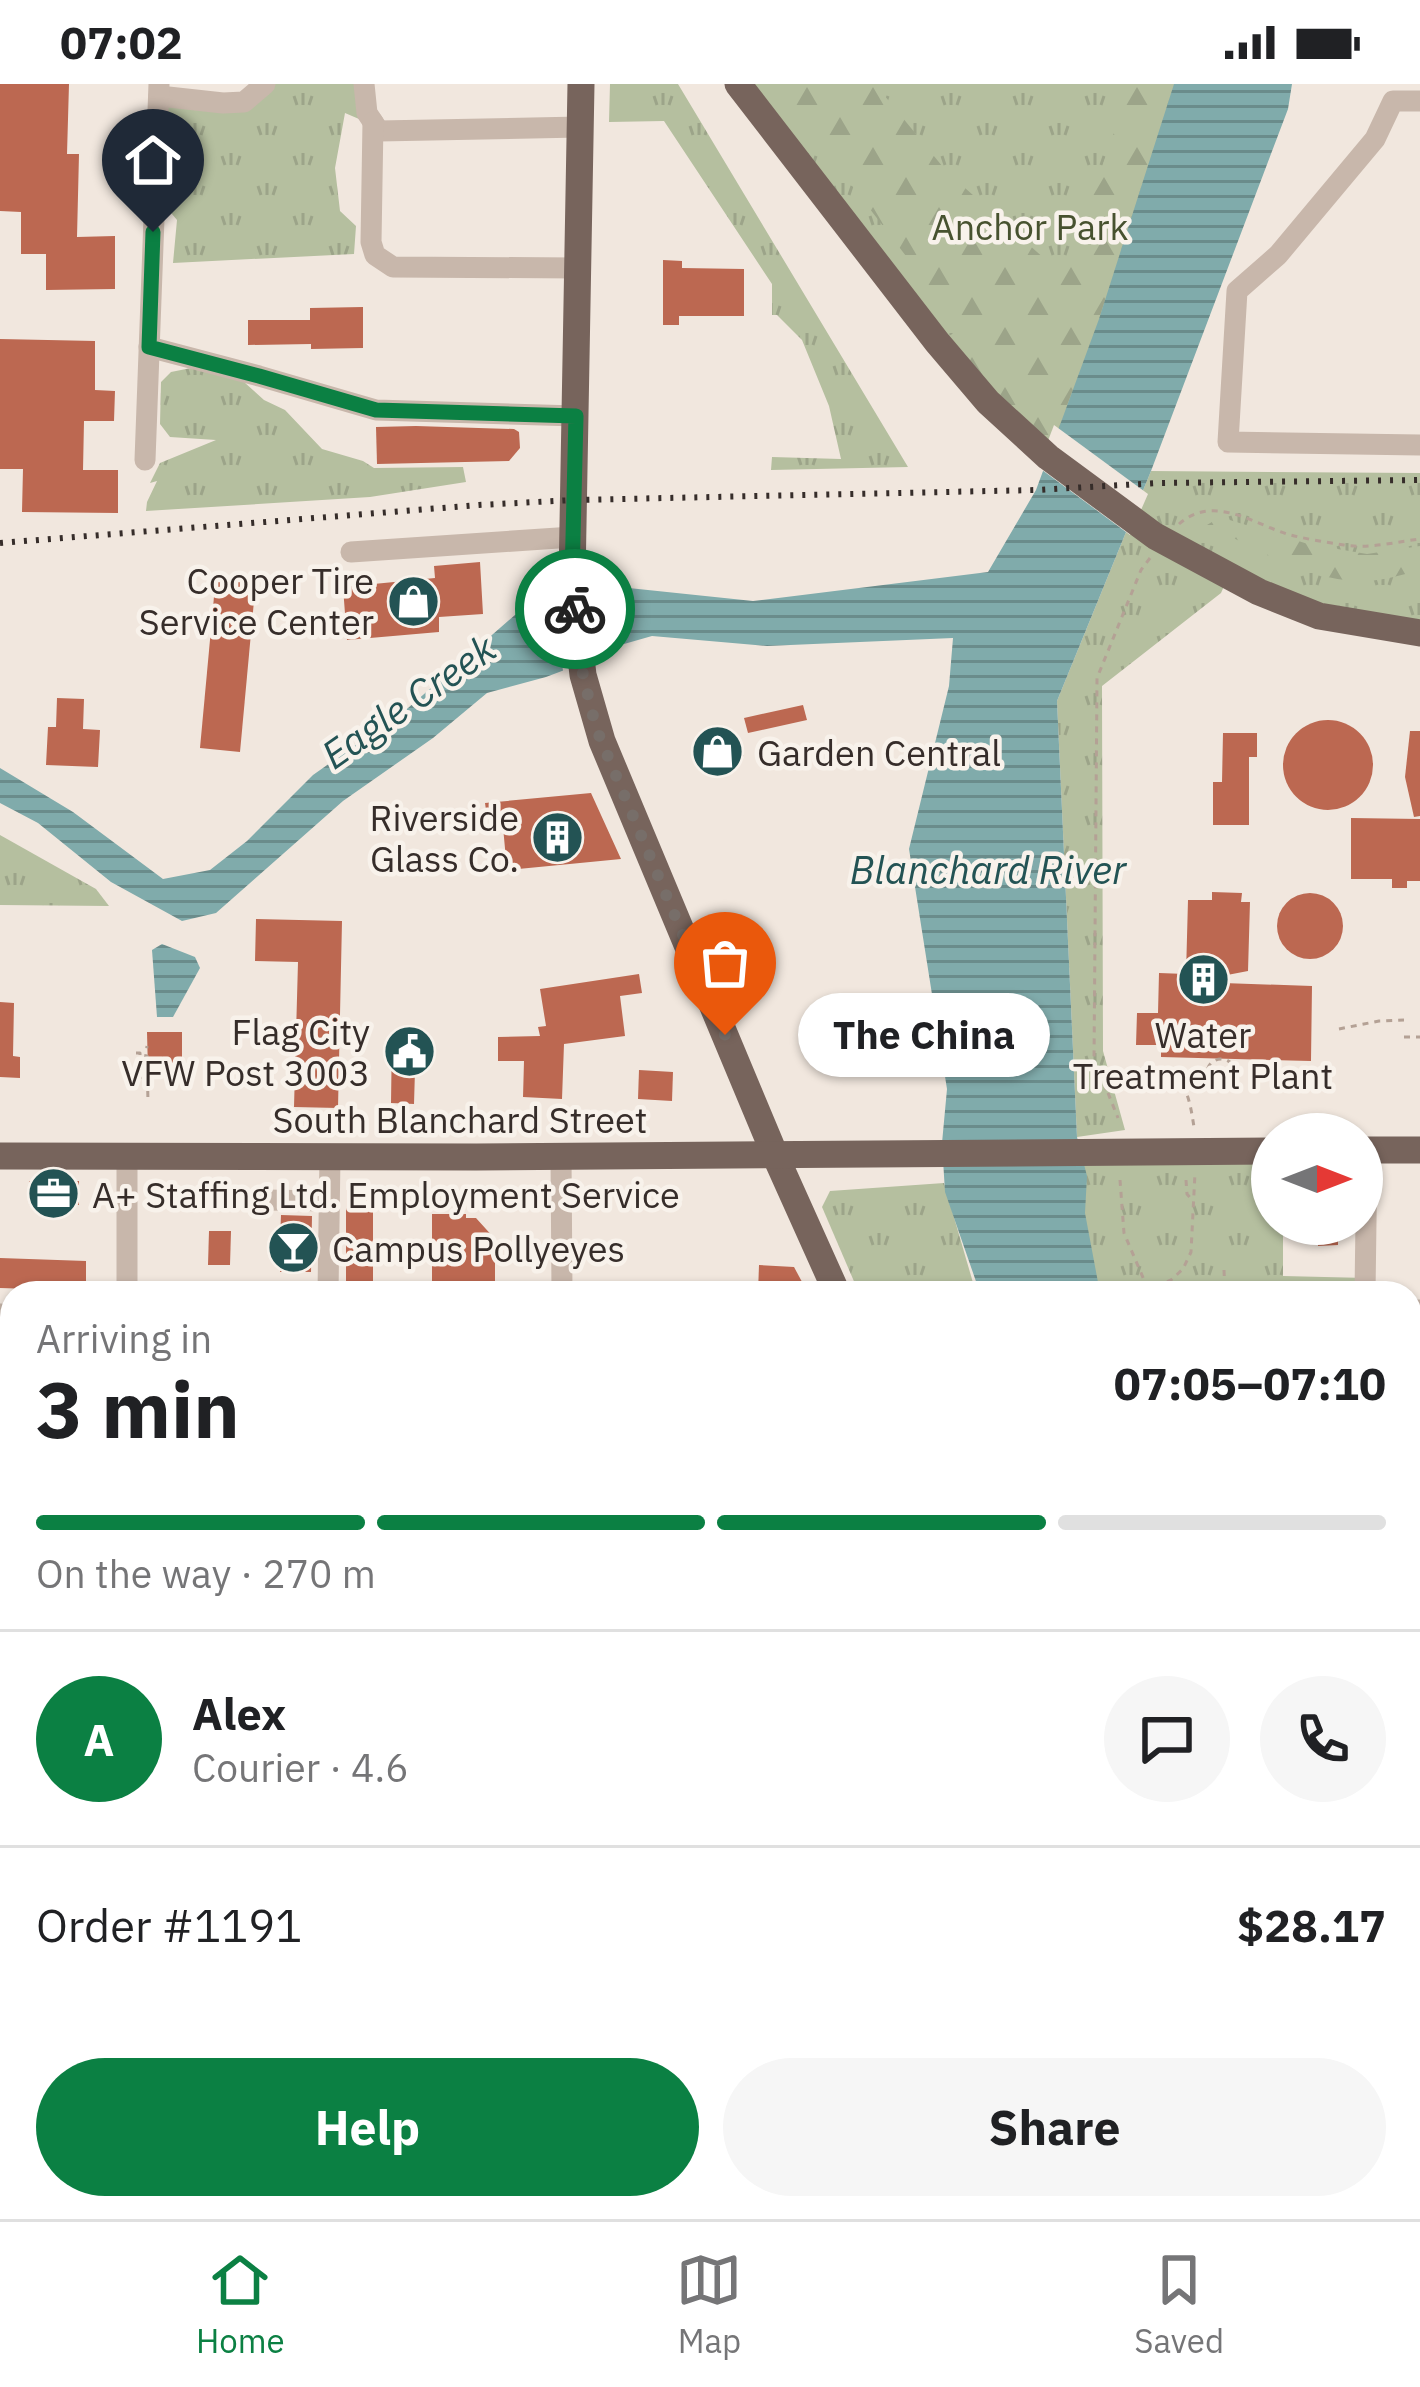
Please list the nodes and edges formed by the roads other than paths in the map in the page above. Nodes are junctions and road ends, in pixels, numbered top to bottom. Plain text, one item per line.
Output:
1 (265, 84) edge
2 (364, 84) edge
3 (581, 84) edge
4 (739, 84) edge
5 (159, 90) edge
6 (1420, 101) edge
7 (373, 122) junction
8 (580, 127) junction
9 (578, 268) junction
10 (149, 347) junction
11 (576, 416) junction
12 (1420, 445) edge
13 (145, 460) dead end
14 (573, 537) junction
15 (351, 552) dead end
16 (1420, 633) edge
17 (1383, 1150) edge
18 (1420, 1150) edge
19 (1251, 1151) edge
20 (127, 1155) junction
21 (775, 1155) junction
22 (0, 1156) edge
23 (330, 1156) junction
24 (561, 1156) junction
25 (265, 1200) dead end
26 (329, 1201) junction
27 (1365, 1245) edge
28 (127, 1281) edge
29 (328, 1281) edge
30 (562, 1281) edge
31 (832, 1281) edge
32 (1365, 1281) edge

1 - 5 street
2 - 7 street
3 - 8 main road
4 - 16 main road
5 - 10 street
6 - 12 street
7 - 8 street
7 - 9 street
8 - 9 main road
9 - 11 main road
10 - 11 street
10 - 13 street
11 - 14 main road
14 - 15 street
14 - 21 main road
17 - 18 main road
19 - 21 main road, South Blanchard Street
20 - 22 main road, South Blanchard Street
20 - 23 main road, South Blanchard Street
20 - 28 street
21 - 24 main road, South Blanchard Street
21 - 31 main road
23 - 24 main road, South Blanchard Street
23 - 26 street
24 - 30 street
25 - 26 street
26 - 29 street
27 - 32 street

